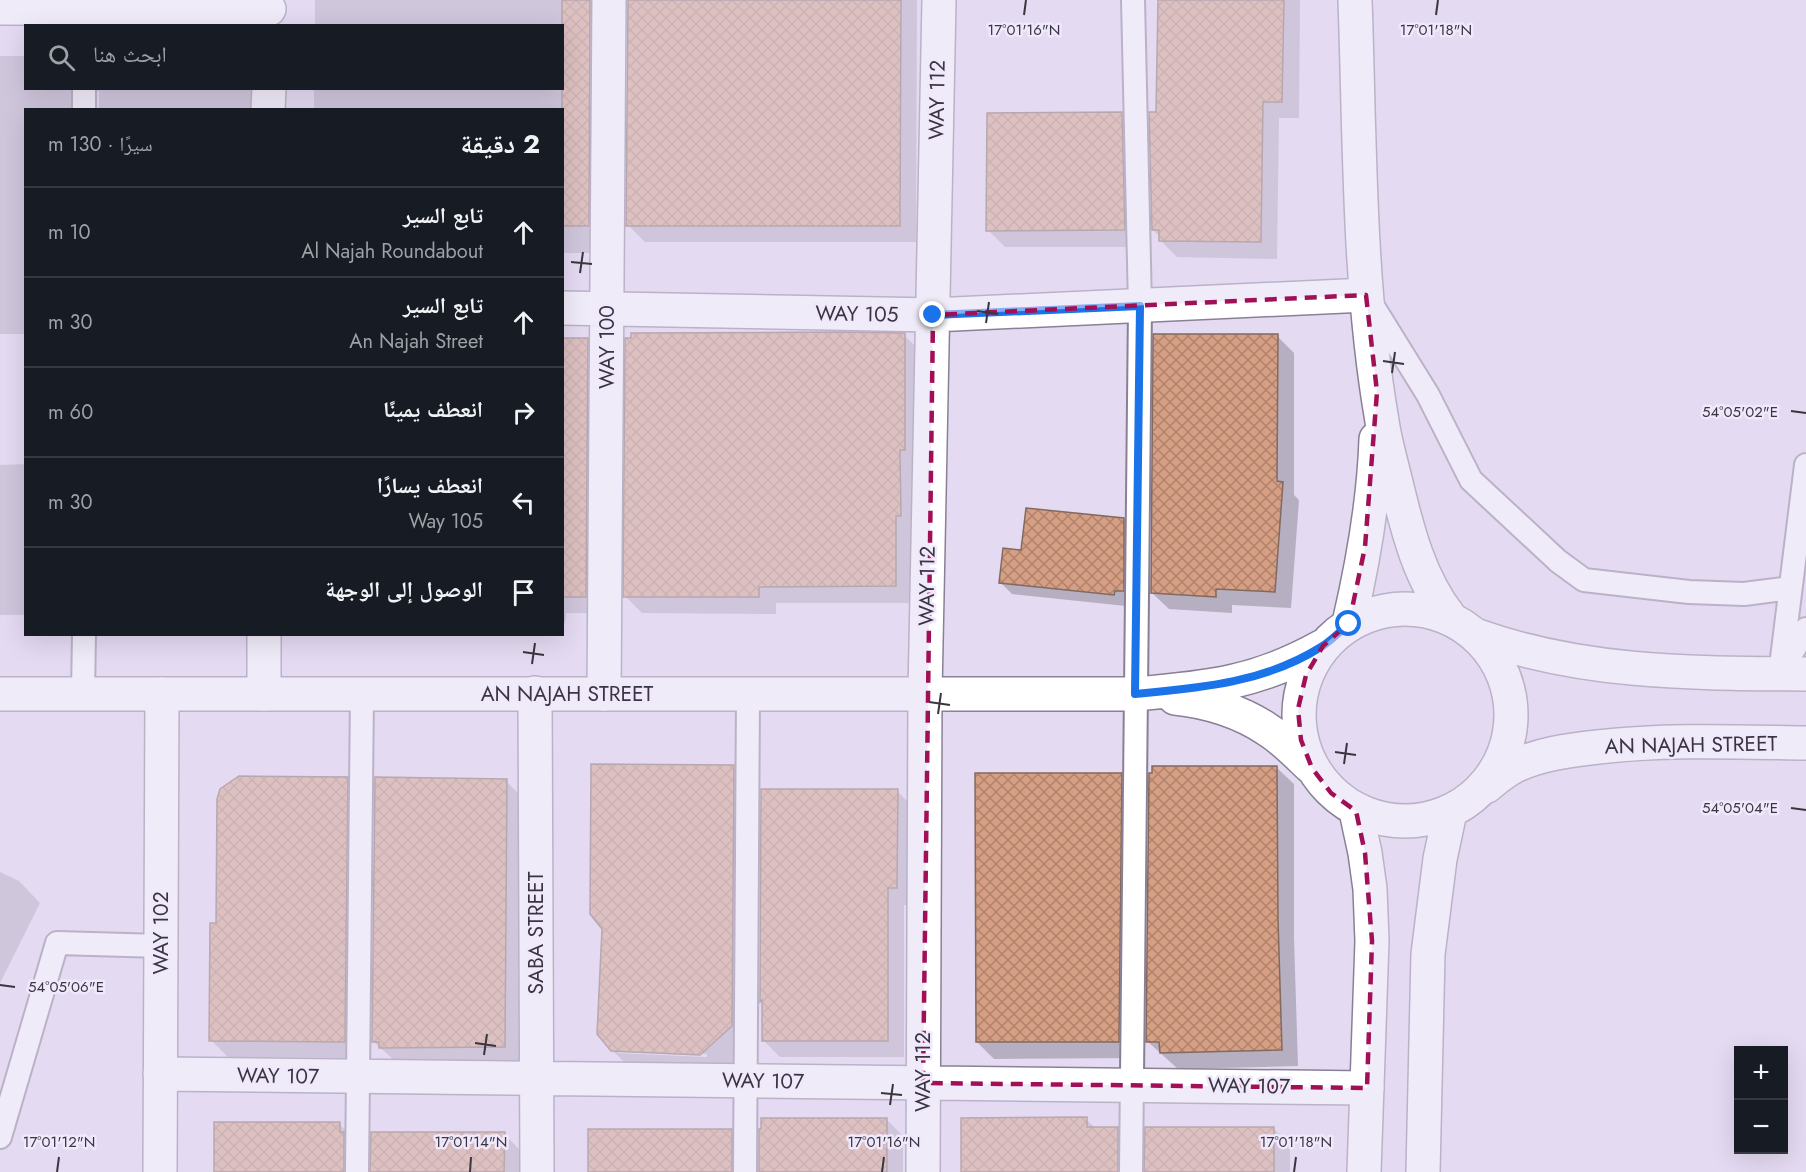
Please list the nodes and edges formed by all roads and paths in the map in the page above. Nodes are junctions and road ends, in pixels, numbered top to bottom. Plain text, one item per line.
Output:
1 (609, 0) edge
2 (939, 0) edge
3 (1133, 0) edge
4 (1355, 0) edge
5 (0, 8) edge
6 (85, 11) edge
7 (269, 12) edge
8 (84, 90) edge
9 (268, 90) edge
10 (84, 108) edge
11 (268, 108) edge
12 (1366, 295) junction
13 (1140, 306) junction
14 (564, 308) edge
15 (607, 309) junction
16 (933, 315) junction
17 (1377, 392) junction
18 (1806, 465) edge
19 (1791, 588) junction
20 (1449, 616) junction
21 (1349, 624) junction
22 (1806, 629) edge
23 (84, 636) edge
24 (264, 636) edge
25 (1478, 636) junction
26 (1323, 646) junction
27 (1793, 674) edge
28 (535, 693) junction
29 (925, 693) junction
30 (0, 694) edge
31 (83, 694) junction
32 (162, 694) junction
33 (264, 694) junction
34 (363, 694) junction
35 (604, 694) junction
36 (748, 694) junction
37 (1135, 694) junction
38 (1806, 743) edge
39 (1312, 768) junction
40 (1479, 793) junction
41 (1356, 811) junction
42 (1450, 812) junction
43 (161, 946) junction
44 (160, 1074) junction
45 (358, 1077) junction
46 (536, 1078) junction
47 (745, 1080) junction
48 (923, 1083) junction
49 (1132, 1085) junction
50 (1367, 1088) junction
51 (0, 1137) edge
52 (160, 1172) edge
53 (357, 1172) edge
54 (537, 1172) edge
55 (745, 1172) edge
56 (923, 1172) edge
57 (1131, 1172) edge
58 (1364, 1172) edge
59 (1423, 1172) edge

1 - 15 street, WAY 100
2 - 16 street, WAY 112
3 - 13 lane
4 - 12 street
5 - 6 street
6 - 7 street
8 - 10 lane
9 - 11 street
12 - 13 street, WAY 105
12 - 17 street
12 - 19 lane
13 - 16 street, WAY 105
13 - 37 lane
14 - 15 street, WAY 105
15 - 16 street, WAY 105
15 - 35 street, WAY 100
16 - 29 street, WAY 112
17 - 20 street
17 - 21 street
18 - 19 lane
19 - 27 lane
20 - 21 street
20 - 25 street
21 - 26 street
22 - 27 lane
23 - 31 lane
24 - 33 street
25 - 27 street
25 - 40 street
26 - 37 street, AN NAJAH STREET
26 - 39 street
28 - 34 street, AN NAJAH STREET
28 - 35 street, AN NAJAH STREET
28 - 46 street, SABA STREET
29 - 36 street, AN NAJAH STREET
29 - 37 street, AN NAJAH STREET
29 - 48 street, WAY 112
30 - 31 street, AN NAJAH STREET
31 - 32 street, AN NAJAH STREET
32 - 33 street, AN NAJAH STREET
32 - 43 street, WAY 102
33 - 34 street, AN NAJAH STREET
34 - 45 lane
35 - 36 street, AN NAJAH STREET
36 - 47 lane
37 - 39 street, AN NAJAH STREET
37 - 49 lane
38 - 40 street, AN NAJAH STREET
39 - 41 street
40 - 42 street
41 - 42 street
41 - 50 street
42 - 59 street
43 - 44 street, WAY 102
43 - 51 lane
44 - 45 street, WAY 107
44 - 52 street, WAY 102
45 - 46 street, WAY 107
45 - 53 lane
46 - 47 street, WAY 107
46 - 54 street, SABA STREET
47 - 48 street, WAY 107
47 - 55 lane
48 - 49 street, WAY 107
48 - 56 street, WAY 112
49 - 50 street, WAY 107
49 - 57 lane
50 - 58 street

